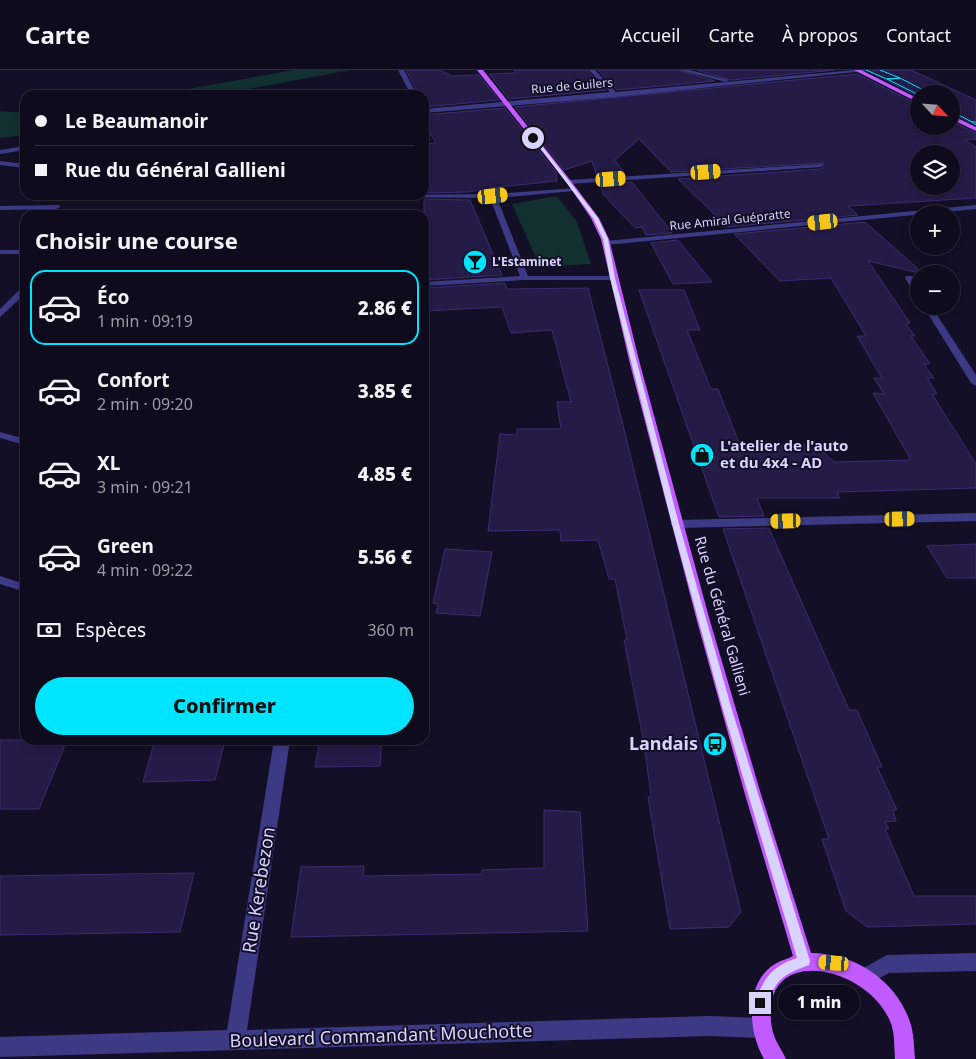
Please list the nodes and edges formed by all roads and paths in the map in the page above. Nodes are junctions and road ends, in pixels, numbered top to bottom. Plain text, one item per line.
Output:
1 (400, 70) edge
2 (480, 70) edge
3 (592, 70) edge
4 (682, 70) edge
5 (872, 70) edge
6 (859, 71) edge
7 (738, 83) junction
8 (411, 90) edge
9 (616, 94) junction
10 (910, 96) edge
11 (507, 105) junction
12 (429, 111) edge
13 (960, 121) edge
14 (976, 129) edge
15 (20, 149) edge
16 (0, 152) edge
17 (0, 163) edge
18 (20, 165) edge
19 (821, 165) dead end
20 (572, 185) junction
21 (429, 195) edge
22 (493, 196) junction
23 (976, 207) edge
24 (0, 208) edge
25 (57, 210) edge
26 (606, 243) junction
27 (0, 252) edge
28 (20, 252) edge
29 (525, 278) junction
30 (613, 278) junction
31 (429, 284) edge
32 (20, 294) edge
33 (0, 314) edge
34 (933, 315) edge
35 (976, 383) edge
36 (0, 436) edge
37 (20, 441) edge
38 (976, 517) edge
39 (676, 524) junction
40 (0, 580) edge
41 (20, 586) edge
42 (281, 745) edge
43 (804, 961) junction
44 (976, 962) edge
45 (865, 977) junction
46 (761, 1028) junction
47 (235, 1041) junction
48 (0, 1047) edge
49 (776, 1059) edge
50 (905, 1059) edge

1 - 8 street
2 - 11 main road, Rue du Général Gallieni
3 - 9 street
4 - 7 street
5 - 6 street, Rue de Guilers
6 - 7 street, Rue de Guilers
6 - 10 main road
7 - 9 street, Rue de Guilers
9 - 11 street, Rue de Guilers
11 - 12 street, Rue de Guilers
11 - 20 main road, Rue du Général Gallieni
13 - 14 main road
15 - 16 street
17 - 18 street
19 - 20 street
20 - 22 street
20 - 26 main road, Rue du Général Gallieni
21 - 22 street
22 - 29 street
23 - 26 street, Rue Amiral Guépratte
24 - 25 street
26 - 30 main road, Rue du Général Gallieni
27 - 28 street
29 - 30 street
29 - 31 street
30 - 39 main road, Rue du Général Gallieni
32 - 33 street
34 - 35 street
36 - 37 street
38 - 39 street
39 - 43 main road, Rue du Général Gallieni
40 - 41 street
42 - 47 street, Rue Kerebezon
43 - 45 main road
43 - 46 main road
44 - 45 street
45 - 50 main road
46 - 47 street, Boulevard Commandant Mouchotte
46 - 49 main road
47 - 48 street, Boulevard Commandant Mouchotte

